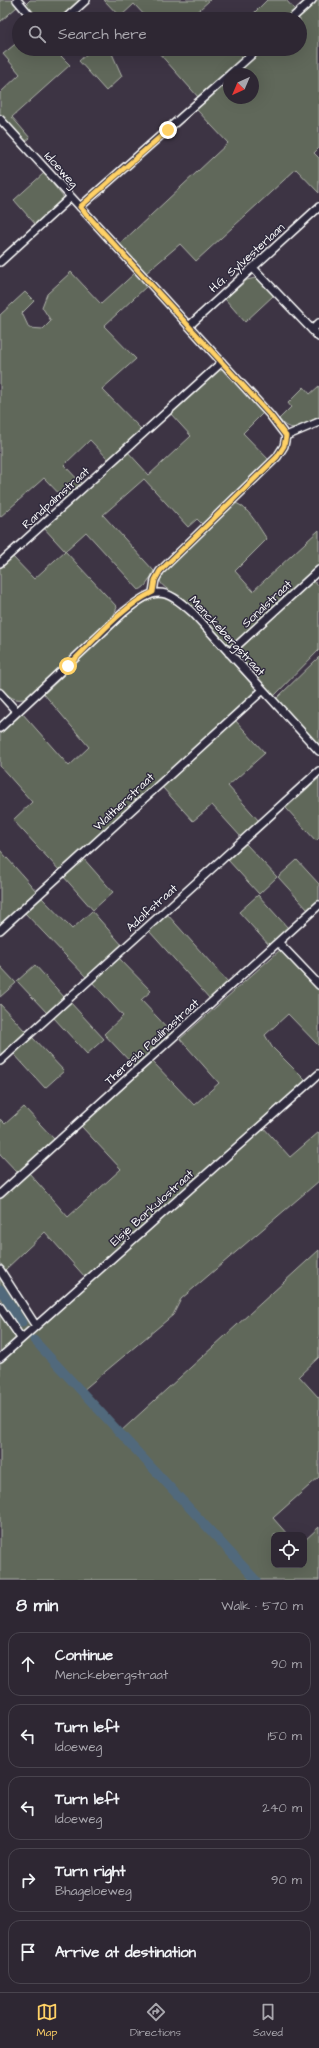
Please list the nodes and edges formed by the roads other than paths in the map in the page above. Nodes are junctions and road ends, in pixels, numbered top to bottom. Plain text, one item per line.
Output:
1 (17, 0) edge
2 (86, 0) edge
3 (312, 0) edge
4 (27, 12) edge
5 (73, 12) edge
6 (299, 12) edge
7 (250, 56) edge
8 (236, 68) edge
9 (223, 79) edge
10 (0, 119) edge
11 (71, 197) junction
12 (80, 207) junction
13 (319, 208) edge
14 (0, 262) edge
15 (253, 268) junction
16 (319, 323) edge
17 (190, 325) junction
18 (312, 330) junction
19 (319, 337) edge
20 (222, 362) junction
21 (319, 422) edge
22 (286, 436) junction
23 (0, 563) edge
24 (319, 570) edge
25 (153, 592) junction
26 (229, 653) junction
27 (263, 690) junction
28 (0, 693) edge
29 (17, 712) junction
30 (0, 728) edge
31 (319, 752) edge
32 (319, 771) edge
33 (319, 905) edge
34 (0, 930) edge
35 (279, 943) junction
36 (319, 986) edge
37 (0, 1061) edge
38 (319, 1074) edge
39 (0, 1194) edge
40 (0, 1270) edge
41 (0, 1307) edge
42 (36, 1326) junction
43 (21, 1338) junction
44 (0, 1358) edge

1 - 4 street
2 - 5 street
3 - 6 street
7 - 8 street
9 - 12 street
10 - 11 street, Idoeweg
11 - 12 street, Idoeweg
11 - 14 street
12 - 17 street, Idoeweg
13 - 15 street, H.G. Sylvesterlaan
15 - 17 street, H.G. Sylvesterlaan
15 - 18 street
16 - 18 street
17 - 20 street, Idoeweg
18 - 19 street
20 - 22 street, Idoeweg
20 - 23 street, Randpalmstraat
21 - 22 street
22 - 25 street
24 - 26 street, Sonalstraat
25 - 26 street, Menckebergstraat
25 - 29 street
26 - 27 street, Menckebergstraat
27 - 31 street, Menckebergstraat
27 - 34 street, Waltherstraat
28 - 29 street
29 - 30 street
32 - 37 street, Adolfstraat
33 - 35 street, Theresia Paulinastraat
35 - 36 street
35 - 39 street, Theresia Paulinastraat
38 - 42 street, Elsje Borkulostraat
40 - 42 street
41 - 43 street
42 - 43 street, Elsje Borkulostraat
43 - 44 street, Elsje Borkulostraat

